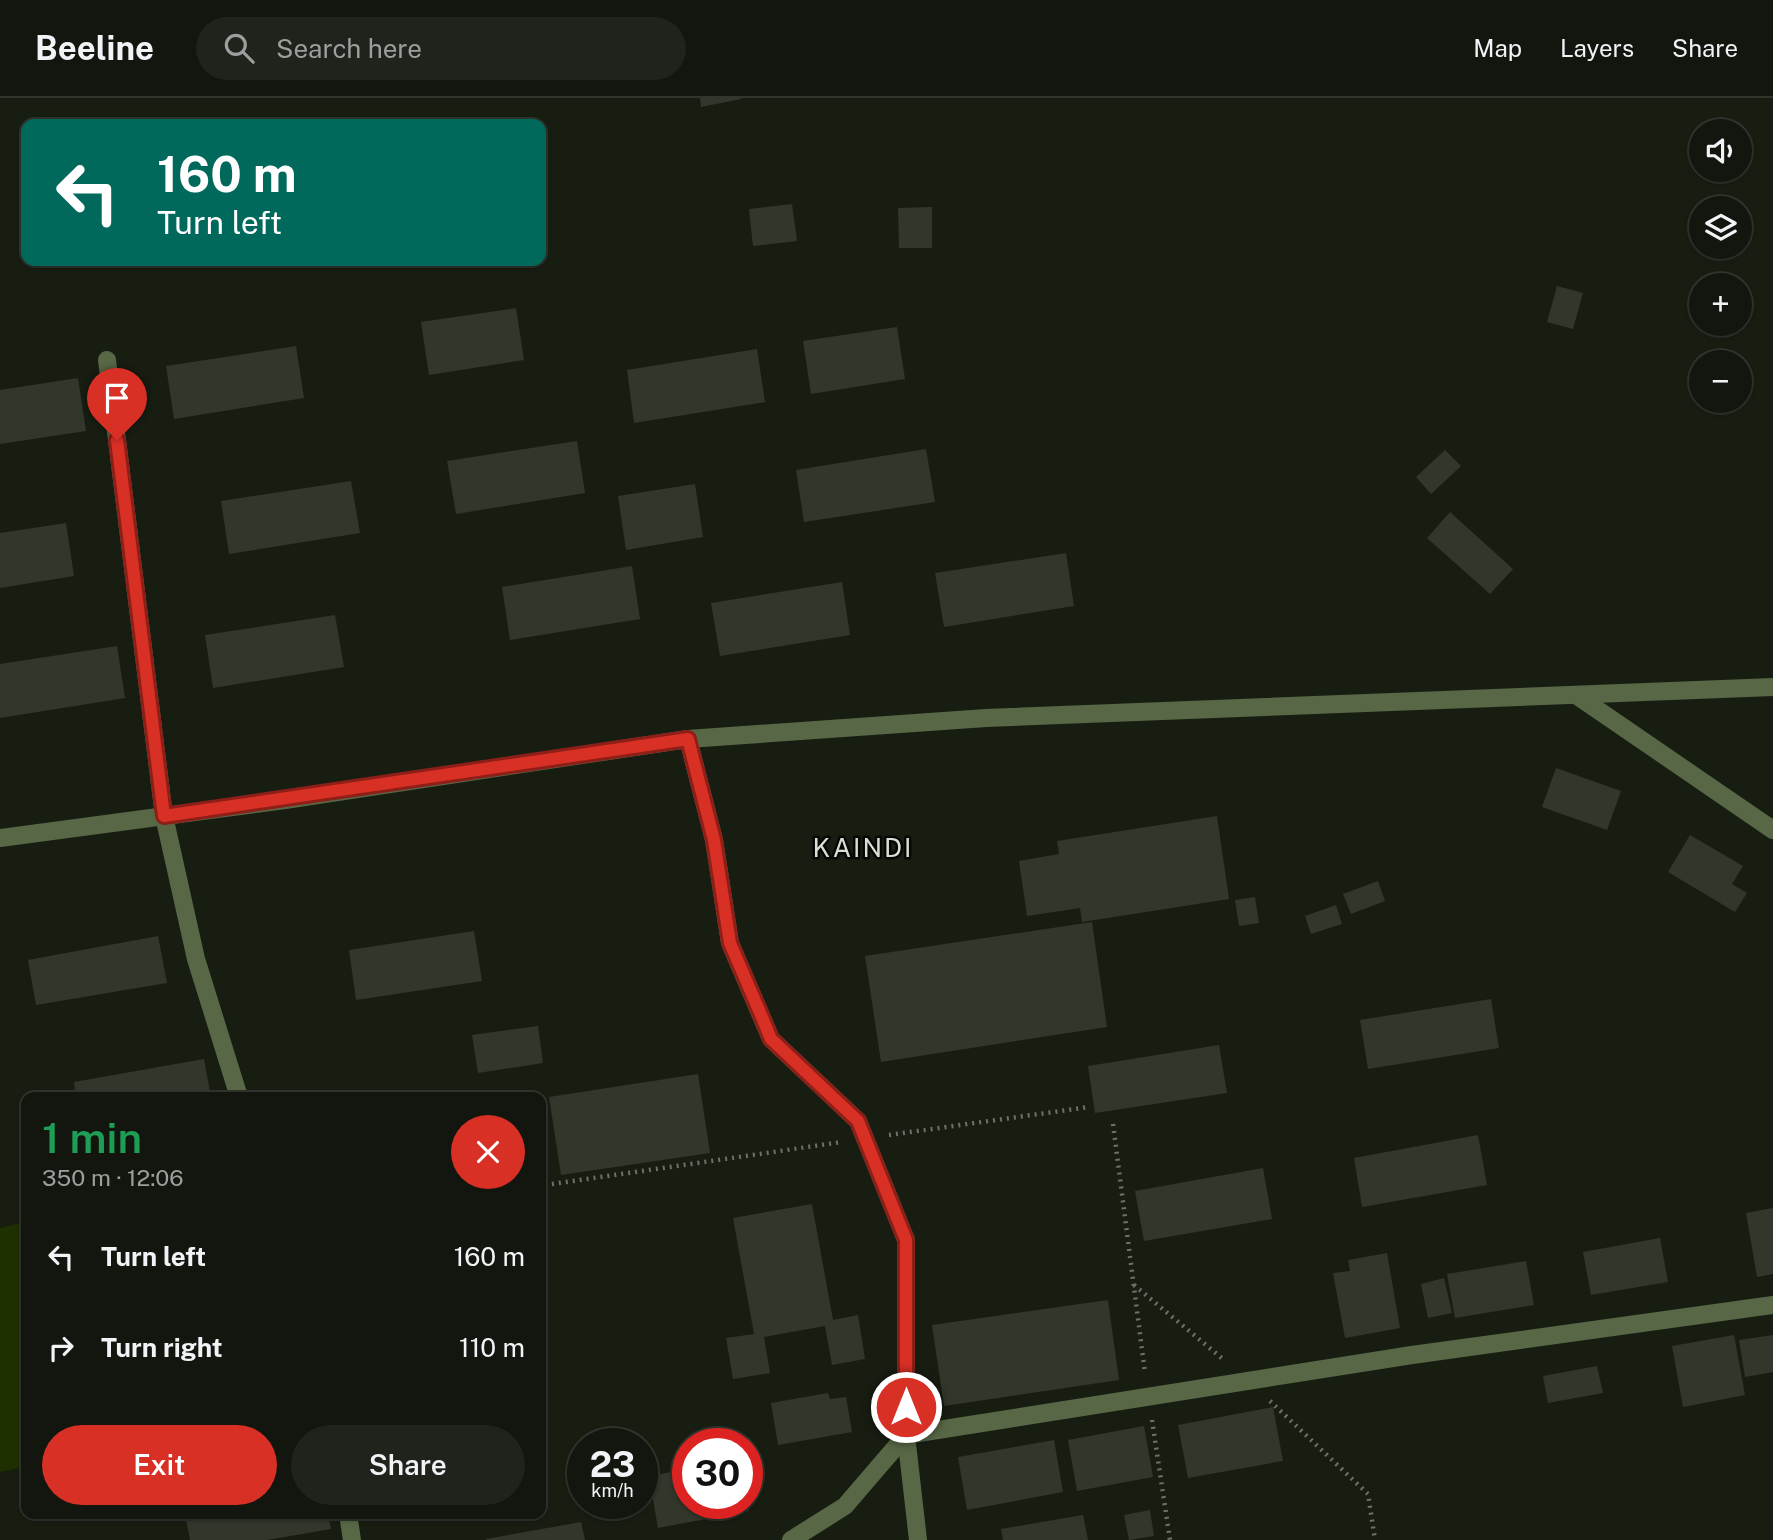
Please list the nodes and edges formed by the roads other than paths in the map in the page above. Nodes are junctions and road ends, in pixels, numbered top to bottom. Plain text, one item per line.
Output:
1 (107, 360) dead end
2 (1773, 687) edge
3 (1576, 695) junction
4 (688, 739) junction
5 (164, 816) junction
6 (1773, 830) edge
7 (0, 838) edge
8 (237, 1092) edge
9 (1773, 1305) edge
10 (906, 1434) junction
11 (349, 1519) edge
12 (352, 1540) edge
13 (791, 1540) edge
14 (918, 1540) edge

1 - 5 street
2 - 3 street
3 - 4 street
3 - 6 street
4 - 5 street
4 - 10 street
5 - 7 street
5 - 8 street
9 - 10 street
10 - 13 street
10 - 14 street
11 - 12 street

